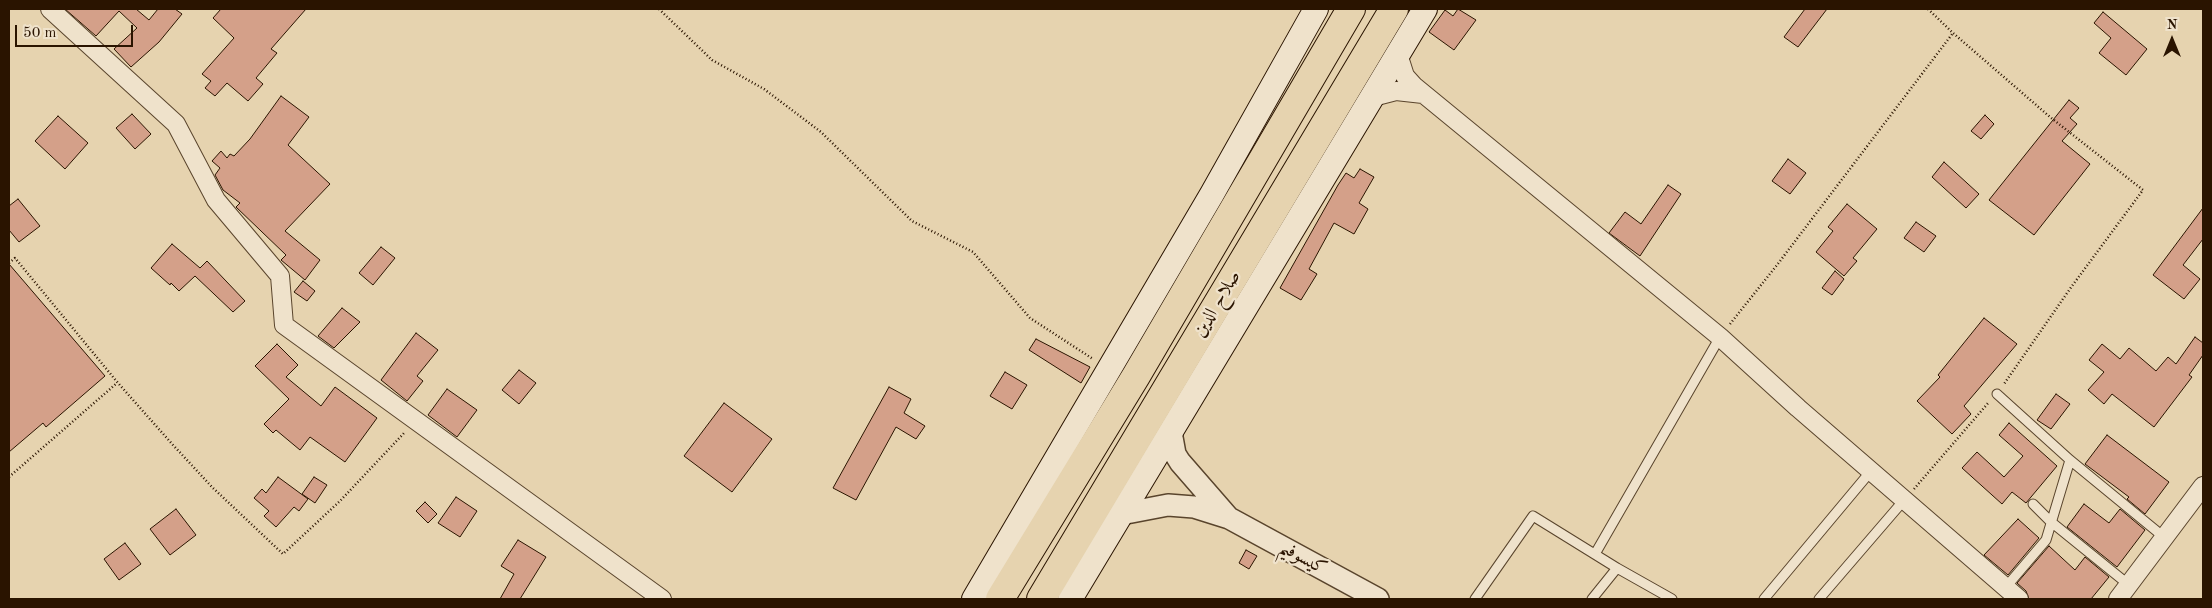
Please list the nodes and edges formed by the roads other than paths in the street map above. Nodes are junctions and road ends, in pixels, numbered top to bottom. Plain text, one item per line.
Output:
1 (50, 9) edge
2 (1316, 9) edge
3 (1351, 9) edge
4 (1394, 9) edge
5 (1425, 9) edge
6 (1398, 54) junction
7 (1423, 94) junction
8 (1369, 98) junction
9 (1720, 338) junction
10 (1997, 394) road end
11 (1171, 432) junction
12 (2070, 460) junction
13 (1871, 471) junction
14 (2203, 486) edge
15 (1906, 499) junction
16 (2033, 504) dead end
17 (1121, 514) junction
18 (1229, 518) junction
19 (2050, 521) junction
20 (2165, 538) junction
21 (1595, 554) junction
22 (1617, 568) junction
23 (2129, 585) junction
24 (2006, 587) junction
25 (662, 599) edge
26 (974, 599) edge
27 (1000, 599) edge
28 (1041, 599) edge
29 (1070, 599) edge
30 (1378, 599) edge
31 (1475, 599) edge
32 (1592, 599) edge
33 (1672, 599) edge
34 (1764, 599) edge
35 (1819, 599) edge
36 (2020, 599) edge
37 (2118, 599) edge

1 - 25 street
2 - 26 main road
3 - 27 highway, صلاح الدين
4 - 28 highway, صلاح الدين
5 - 6 main road
6 - 7 street
6 - 8 main road
7 - 8 street
7 - 9 street
8 - 11 main road
9 - 13 street
9 - 21 lane
10 - 12 lane
11 - 17 main road
11 - 18 street, كيسوفيم
12 - 19 lane
12 - 20 lane
13 - 15 street
13 - 34 lane
14 - 20 street
15 - 24 street
15 - 35 lane
16 - 19 lane
17 - 18 street, كيسوفيم
17 - 29 main road
18 - 30 street, كيسوفيم
19 - 23 lane
19 - 24 lane
20 - 23 street
21 - 22 lane
21 - 31 lane
22 - 32 lane
22 - 33 lane
23 - 37 street
24 - 36 street

